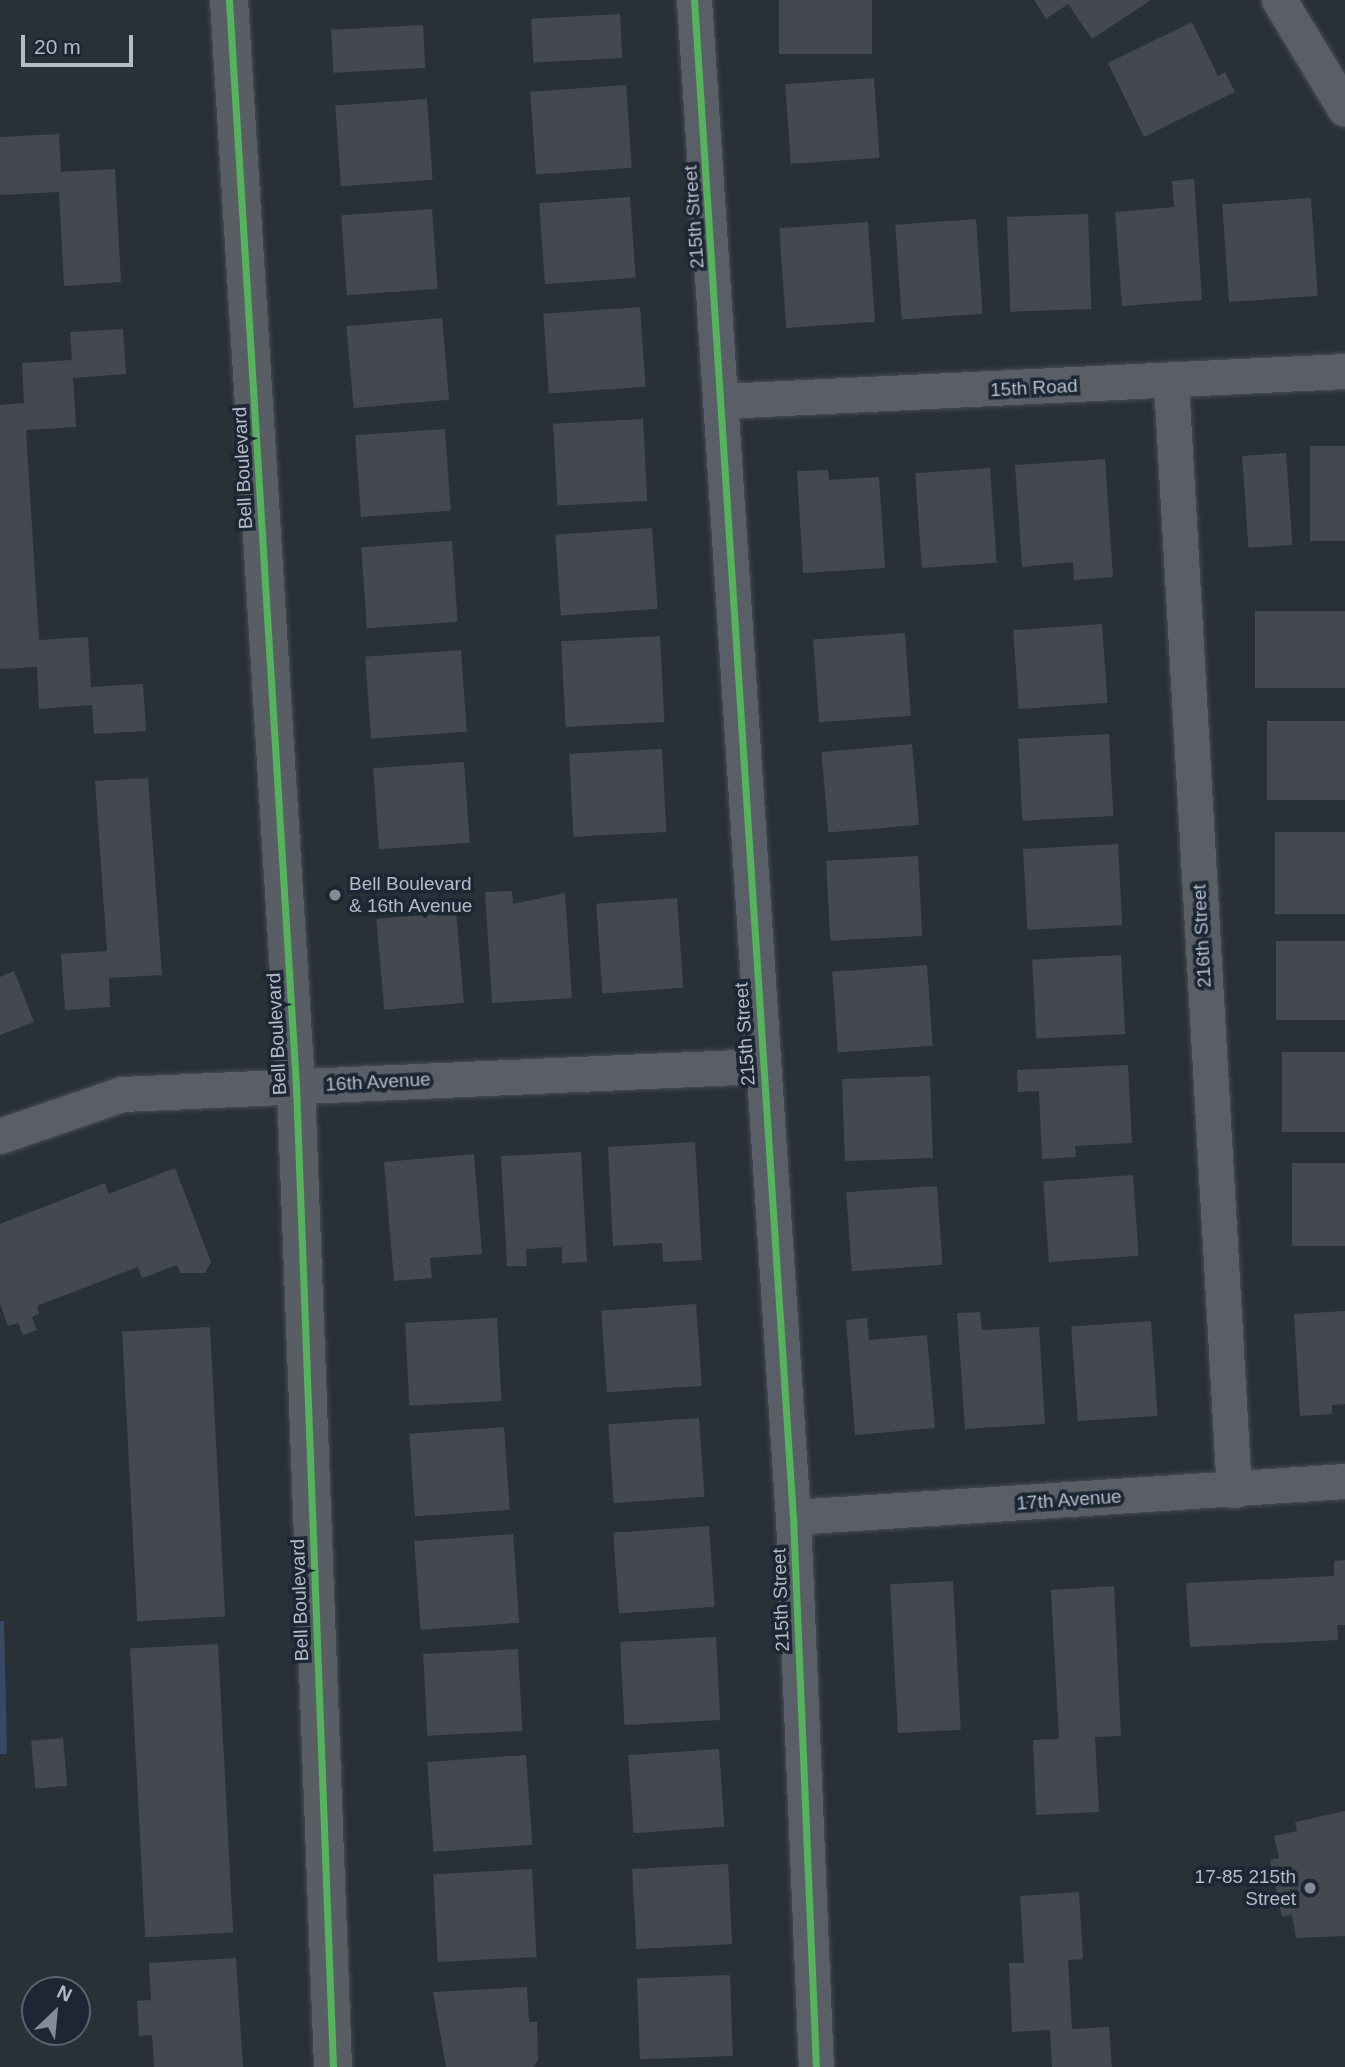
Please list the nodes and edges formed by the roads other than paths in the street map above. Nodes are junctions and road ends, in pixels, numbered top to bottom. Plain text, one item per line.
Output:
1 (229, 0) edge
2 (694, 0) edge
3 (1279, 0) edge
4 (1345, 109) edge
5 (1345, 371) edge
6 (1171, 382) junction
7 (722, 401) junction
8 (762, 1066) junction
9 (296, 1086) junction
10 (0, 1136) edge
11 (1345, 1481) edge
12 (1234, 1490) junction
13 (793, 1517) junction
14 (333, 2067) edge
15 (816, 2067) edge

1 - 9 street, Bell Boulevard
2 - 7 street, 215th Street
3 - 4 street
5 - 6 street, 15th Road
6 - 7 street, 15th Road
6 - 12 street, 216th Street
7 - 8 street, 215th Street
8 - 9 street, 16th Avenue
8 - 13 street, 215th Street
9 - 10 street, 16th Avenue
9 - 14 street, Bell Boulevard
11 - 12 street, 17th Avenue
12 - 13 street, 17th Avenue
13 - 15 street, 215th Street

